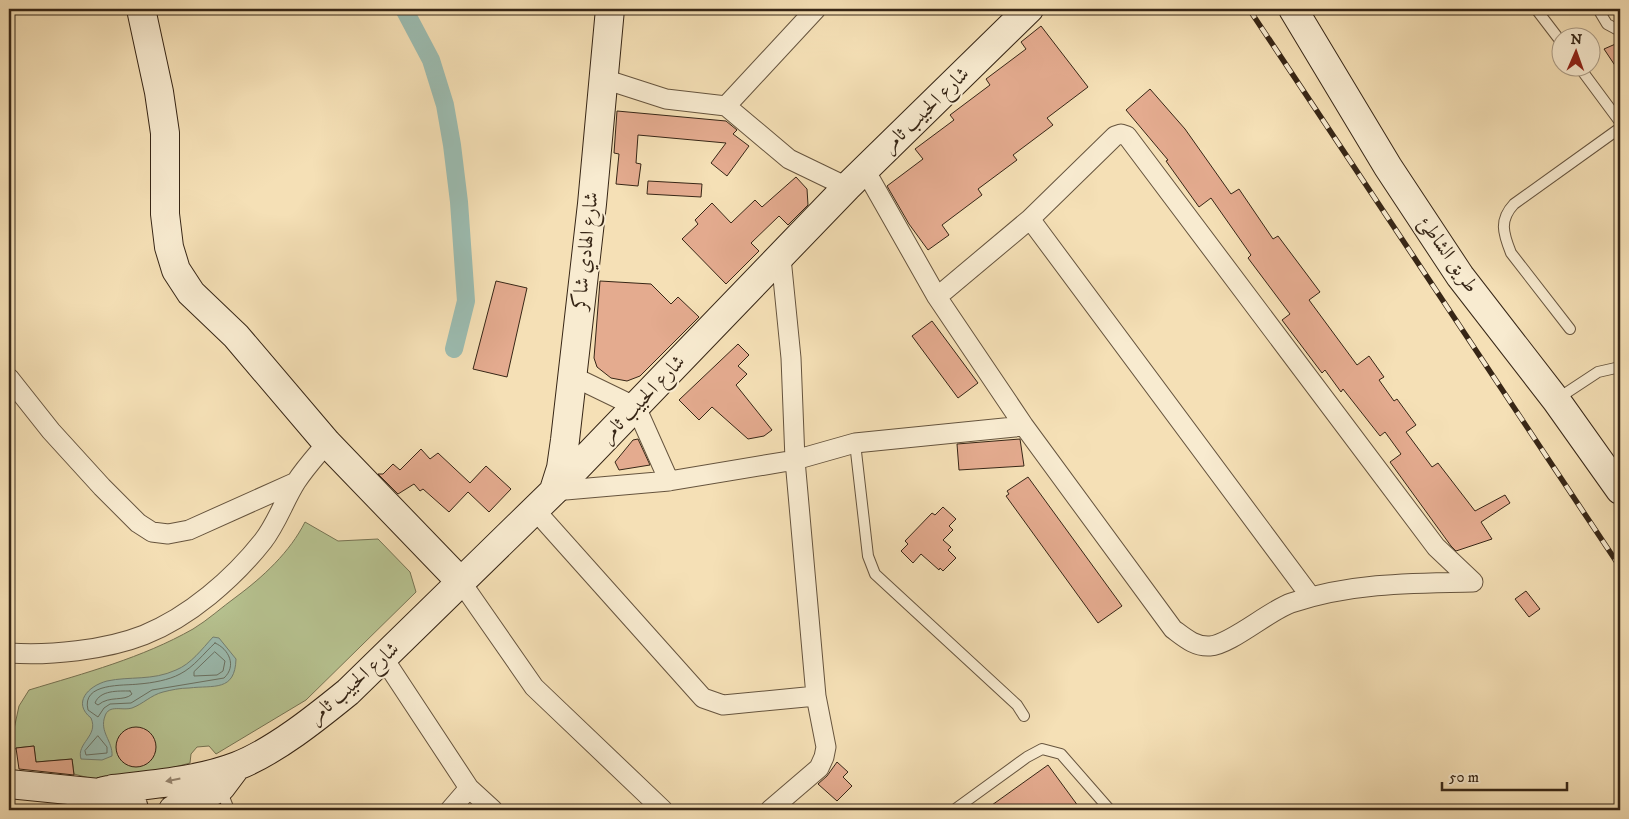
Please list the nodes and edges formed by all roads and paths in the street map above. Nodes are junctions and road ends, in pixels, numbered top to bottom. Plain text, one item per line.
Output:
1 (141, 9) edge
2 (610, 9) edge
3 (816, 9) edge
4 (1029, 9) edge
5 (1293, 9) edge
6 (1536, 9) edge
7 (1598, 9) edge
8 (1552, 30) edge
9 (1620, 32) edge
10 (1587, 78) edge
11 (604, 79) junction
12 (726, 106) junction
13 (1620, 122) edge
14 (1620, 128) edge
15 (856, 179) junction
16 (1030, 219) junction
17 (780, 258) junction
18 (937, 297) junction
19 (1570, 329) dead end
20 (1620, 367) edge
21 (572, 376) junction
22 (9, 378) edge
23 (1556, 400) junction
24 (636, 406) junction
25 (1024, 426) junction
26 (327, 443) junction
27 (855, 443) junction
28 (795, 460) junction
29 (669, 481) junction
30 (296, 482) junction
31 (1620, 490) edge
32 (544, 500) junction
33 (461, 582) junction
34 (1311, 597) junction
35 (9, 653) edge
36 (384, 659) junction
37 (816, 696) junction
38 (1024, 716) dead end
39 (9, 784) edge
40 (225, 784) edge
41 (468, 788) junction
42 (97, 801) edge
43 (9, 803) edge
44 (134, 810) edge
45 (173, 810) edge
46 (450, 810) edge
47 (493, 810) edge
48 (663, 810) edge
49 (770, 810) edge
50 (954, 810) edge
51 (1110, 810) edge

1 - 26 street
2 - 11 street, شارع الهادي شاكر
3 - 12 street
4 - 15 street, شارع الحبيب ثامر
5 - 23 street, طريق الشاطئ
6 - 8 lane
7 - 9 lane
10 - 13 lane
11 - 12 street
11 - 21 street, شارع الهادي شاكر
12 - 15 street
14 - 19 lane
15 - 17 street, شارع الحبيب ثامر
15 - 18 street
16 - 18 street
16 - 34 street
16 - 34 street
17 - 24 street, شارع الحبيب ثامر
17 - 28 street
18 - 25 street
20 - 23 lane
21 - 24 street
21 - 32 street, شارع الهادي شاكر
22 - 30 street
23 - 31 street, طريق الشاطئ
24 - 29 street
24 - 32 street, شارع الحبيب ثامر
25 - 27 street
25 - 34 street
26 - 30 street
26 - 33 street
27 - 28 street
27 - 38 lane
28 - 29 street
28 - 37 street
29 - 32 street
30 - 35 street
32 - 33 street, شارع الحبيب ثامر
32 - 37 street
33 - 36 street, شارع الحبيب ثامر
33 - 48 street
36 - 40 street, شارع الحبيب ثامر
36 - 41 street
37 - 49 street
39 - 42 street
40 -> 42 street
40 - 45 street
41 - 46 street
41 - 47 street
42 - 43 street
42 - 44 street
50 - 51 lane

